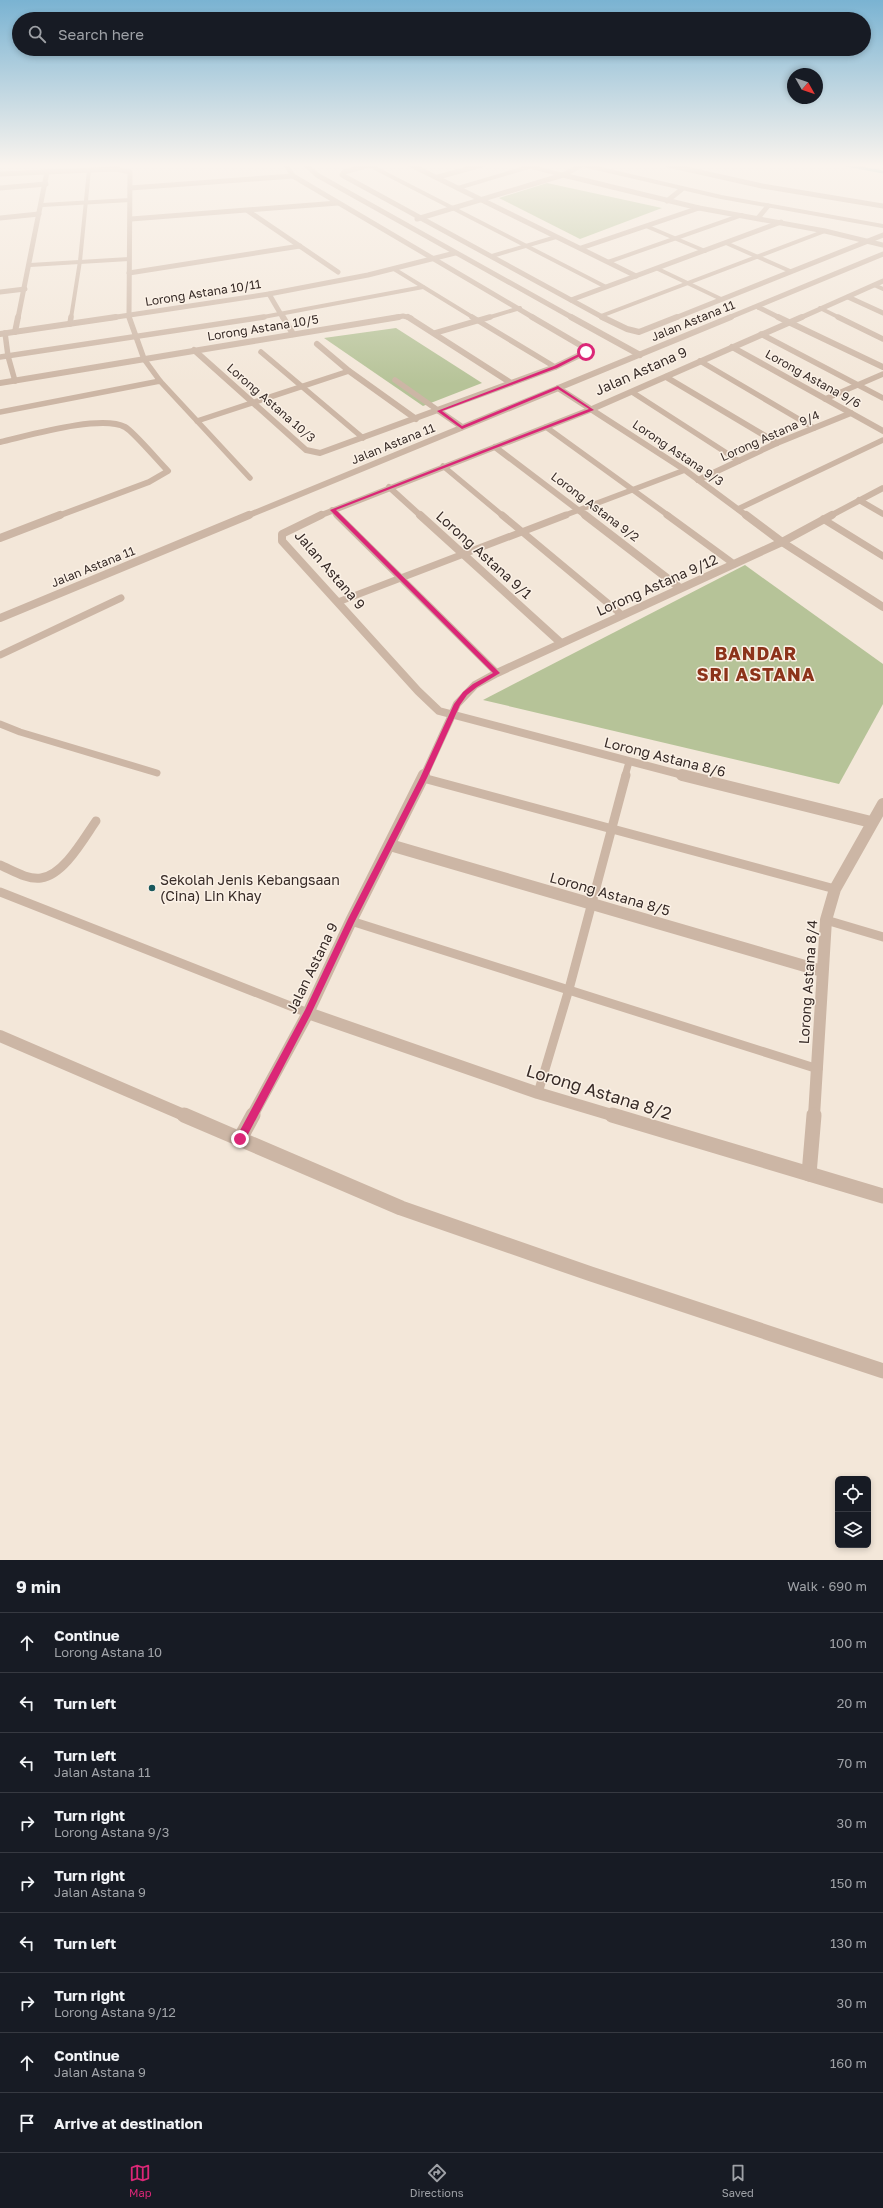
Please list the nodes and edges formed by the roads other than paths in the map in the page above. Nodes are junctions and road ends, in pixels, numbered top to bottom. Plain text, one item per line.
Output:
1 (35, 238) edge
2 (83, 238) edge
3 (130, 238) edge
4 (288, 238) edge
5 (399, 238) edge
6 (428, 238) edge
7 (458, 238) edge
8 (510, 238) edge
9 (553, 238) edge
10 (558, 238) edge
11 (611, 238) edge
12 (674, 238) joint
13 (740, 238) edge
14 (806, 238) edge
15 (858, 238) edge
16 (875, 238) edge
17 (869, 240) junction
18 (726, 243) junction
19 (883, 245) edge
20 (300, 246) junction
21 (526, 246) junction
22 (581, 248) junction
23 (705, 251) junction
24 (455, 253) junction
25 (883, 254) edge
26 (492, 256) junction
27 (756, 256) junction
28 (435, 258) junction
29 (129, 259) junction
30 (80, 261) junction
31 (608, 262) junction
32 (30, 265) junction
33 (394, 269) junction
34 (658, 269) junction
35 (790, 271) junction
36 (338, 272) dead end
37 (129, 273) junction
38 (636, 276) junction
39 (883, 281) edge
40 (686, 282) junction
41 (874, 285) junction
42 (423, 287) junction
43 (606, 287) junction
44 (25, 289) junction
45 (883, 289) edge
46 (0, 292) edge
47 (269, 294) junction
48 (848, 297) junction
49 (721, 299) junction
50 (571, 300) junction
51 (758, 307) junction
52 (520, 308) junction
53 (820, 308) junction
54 (883, 313) edge
55 (282, 314) junction
56 (129, 316) junction
57 (601, 316) junction
58 (478, 320) junction
59 (790, 321) junction
60 (70, 324) junction
61 (14, 332) junction
62 (3, 333) edge
63 (435, 333) junction
64 (293, 334) junction
65 (761, 334) junction
66 (135, 336) junction
67 (883, 339) edge
68 (317, 344) dead end
69 (732, 347) junction
70 (194, 350) junction
71 (261, 352) dead end
72 (640, 355) junction
73 (8, 356) junction
74 (0, 357) edge
75 (144, 359) junction
76 (700, 361) junction
77 (555, 367) junction
78 (883, 368) edge
79 (349, 371) junction
80 (883, 374) edge
81 (666, 376) junction
82 (160, 380) junction
83 (395, 380) dead end
84 (15, 381) junction
85 (0, 383) edge
86 (511, 383) junction
87 (858, 385) junction
88 (301, 386) junction
89 (558, 388) junction
90 (632, 392) junction
91 (883, 398) edge
92 (825, 399) junction
93 (250, 402) junction
94 (592, 409) junction
95 (439, 411) junction
96 (0, 412) edge
97 (851, 413) junction
98 (416, 419) junction
99 (197, 420) junction
100 (462, 427) junction
101 (546, 427) junction
102 (814, 428) junction
103 (883, 431) edge
104 (363, 438) junction
105 (883, 440) edge
106 (0, 442) edge
107 (777, 443) junction
108 (495, 447) junction
109 (739, 461) junction
110 (443, 466) junction
111 (684, 470) junction
112 (250, 478) dead end
113 (698, 480) junction
114 (389, 488) junction
115 (883, 488) edge
116 (635, 490) junction
117 (859, 500) junction
118 (738, 509) junction
119 (332, 510) junction
120 (580, 511) junction
121 (883, 514) edge
122 (823, 520) junction
123 (523, 533) junction
124 (0, 538) edge
125 (782, 542) junction
126 (463, 554) junction
127 (883, 556) edge
128 (734, 564) junction
129 (399, 578) junction
130 (680, 588) junction
131 (121, 598) dead end
132 (338, 602) junction
133 (883, 608) edge
134 (622, 615) junction
135 (0, 618) edge
136 (561, 642) junction
137 (0, 655) edge
138 (497, 673) junction
139 (452, 716) junction
140 (0, 724) edge
141 (629, 762) junction
142 (156, 773) dead end
143 (423, 778) junction
144 (883, 804) edge
145 (96, 821) dead end
146 (871, 822) junction
147 (611, 828) junction
148 (390, 846) junction
149 (0, 865) edge
150 (835, 889) junction
151 (0, 892) edge
152 (590, 905) junction
153 (826, 920) junction
154 (351, 921) junction
155 (883, 937) edge
156 (822, 971) junction
157 (569, 989) junction
158 (308, 1013) junction
159 (0, 1036) edge
160 (818, 1068) junction
161 (538, 1093) junction
162 (240, 1139) junction
163 (809, 1174) junction
164 (883, 1196) edge
165 (883, 1371) edge

1 - 32 street
2 - 30 lane
3 - 29 street
4 - 20 street
5 - 28 street
6 - 24 street
7 - 26 street, Jalan Astana 11
8 - 21 lane
9 - 21 lane
10 - 22 street
11 - 22 street
12 - 23 lane
12 - 31 lane
13 - 18 street
14 - 27 lane
15 - 17 street
16 - 17 street, Jalan Astana 11
17 - 19 street
17 - 35 street, Jalan Astana 11
18 - 23 street
18 - 27 lane
20 - 36 street
20 - 37 street
21 - 26 lane
21 - 43 lane
22 - 31 street
23 - 34 street
24 - 28 street, Lorong Astana 10/11
24 - 72 street
25 - 51 street, Jalan Astana 11
26 - 50 street, Jalan Astana 11
27 - 35 lane
27 - 40 lane
28 - 33 street, Lorong Astana 10/11
28 - 52 street
29 - 30 lane
29 - 37 street
30 - 32 lane
30 - 60 lane
31 - 38 street
32 - 44 street
33 - 42 lane
33 - 47 street, Lorong Astana 10/11
34 - 38 street
34 - 40 lane
35 - 49 street, Jalan Astana 11
37 - 56 street
38 - 43 street
39 - 41 street, Jalan Astana 9
40 - 49 lane
40 - 57 lane
41 - 45 lane
41 - 48 street, Jalan Astana 9
42 - 55 lane
42 - 58 lane
43 - 50 street
44 - 46 street
44 - 61 street
47 - 55 street
47 - 56 street, Lorong Astana 10/11
48 - 53 street, Jalan Astana 9
48 - 54 street
49 - 57 street, Jalan Astana 11
50 - 57 street, Jalan Astana 11
51 - 59 street
51 - 72 street, Jalan Astana 11
52 - 58 lane
52 - 77 street
53 - 59 street, Jalan Astana 9
53 - 67 lane
55 - 64 street
55 - 66 lane
56 - 60 street, Lorong Astana 10/11
56 - 66 lane
58 - 63 lane
58 - 77 lane
59 - 65 street, Jalan Astana 9
59 - 78 street
60 - 61 street, Lorong Astana 10/11
61 - 62 street, Lorong Astana 10/11
62 - 73 lane
63 - 64 street, Lorong Astana 10/5
63 - 86 street, Lorong Astana 10/5
64 - 70 street, Lorong Astana 10/5
65 - 69 street, Jalan Astana 9
65 - 87 lane
66 - 73 lane
66 - 75 lane
68 - 79 street
69 - 76 street, Jalan Astana 9
69 - 92 street, Lorong Astana 9/6
70 - 75 street, Lorong Astana 10/5
70 - 93 street, Lorong Astana 10/3
71 - 88 lane
72 - 89 street, Jalan Astana 11
73 - 74 lane
73 - 84 lane
75 - 82 lane
75 - 84 street, Lorong Astana 10/5
76 - 81 street, Jalan Astana 9
76 - 102 lane
77 - 86 street
79 - 88 lane
79 - 98 street
80 - 87 lane
81 - 90 street, Jalan Astana 9
81 - 107 street
82 - 96 lane
82 - 99 lane
83 - 95 lane
84 - 85 street, Lorong Astana 10/5
86 - 95 street
87 - 91 lane
87 - 92 lane
88 - 93 lane
88 - 104 lane
89 - 94 street, Lorong Astana 9/3
89 - 100 street, Jalan Astana 11
90 - 94 street, Jalan Astana 9
90 - 109 lane
92 - 97 street, Lorong Astana 9/6
93 - 99 lane
93 - 104 street, Lorong Astana 10/3
94 - 101 street, Jalan Astana 9
94 - 111 street, Lorong Astana 9/3
95 - 98 street
95 - 100 street
97 - 102 street, Lorong Astana 9/4
97 - 103 street, Lorong Astana 9/6
98 - 104 street
99 - 112 lane
100 - 135 street, Jalan Astana 11
101 - 108 street, Jalan Astana 9
101 - 116 lane
102 - 107 street, Lorong Astana 9/4
105 - 118 lane
106 - 124 street
107 - 109 street, Lorong Astana 9/4
108 - 110 street, Jalan Astana 9
108 - 120 street, Lorong Astana 9/2
109 - 113 street, Lorong Astana 9/4
110 - 114 street, Jalan Astana 9
110 - 123 lane
111 - 113 street, Lorong Astana 9/3
111 - 116 lane
113 - 118 street, Lorong Astana 9/3
114 - 119 street, Jalan Astana 9
114 - 126 street, Lorong Astana 9/1
115 - 117 street, Lorong Astana 9/12
116 - 120 lane
116 - 128 lane
117 - 121 street
117 - 122 street, Lorong Astana 9/12
118 - 125 street, Lorong Astana 9/3
119 - 129 lane
119 - 132 street, Jalan Astana 9
120 - 123 lane
120 - 130 street, Lorong Astana 9/2
122 - 125 street, Lorong Astana 9/12
122 - 127 lane
123 - 126 lane
123 - 134 lane
125 - 128 street, Lorong Astana 9/12
125 - 133 street, Lorong Astana 9/3
126 - 129 lane
126 - 136 street, Lorong Astana 9/1
128 - 130 street, Lorong Astana 9/12
129 - 132 lane
129 - 138 lane
130 - 134 street, Lorong Astana 9/12
131 - 137 lane
132 - 139 street, Jalan Astana 9
134 - 136 street, Lorong Astana 9/12
136 - 138 street, Lorong Astana 9/12
138 - 139 street, Lorong Astana 9/12
139 - 141 street, Lorong Astana 8/6
139 - 143 street, Jalan Astana 9
140 - 142 lane
141 - 146 street, Lorong Astana 8/6
141 - 147 lane
143 - 147 lane
143 - 148 street, Jalan Astana 9
144 - 146 street, Lorong Astana 8/4
145 - 149 lane
146 - 150 street, Lorong Astana 8/4
147 - 150 lane
147 - 152 lane
148 - 152 street, Lorong Astana 8/5
148 - 154 street, Jalan Astana 9
150 - 153 street, Lorong Astana 8/4
151 - 158 lane
152 - 156 street, Lorong Astana 8/5
152 - 157 lane
153 - 155 lane
153 - 156 street, Lorong Astana 8/4
154 - 157 lane
154 - 158 street, Jalan Astana 9
156 - 160 street, Lorong Astana 8/4
157 - 160 lane
157 - 161 lane
158 - 161 street, Lorong Astana 8/2
158 - 162 street, Jalan Astana 9
159 - 162 street
160 - 163 street, Lorong Astana 8/4
161 - 163 street, Lorong Astana 8/2
162 - 165 street
163 - 164 street, Lorong Astana 8/2

